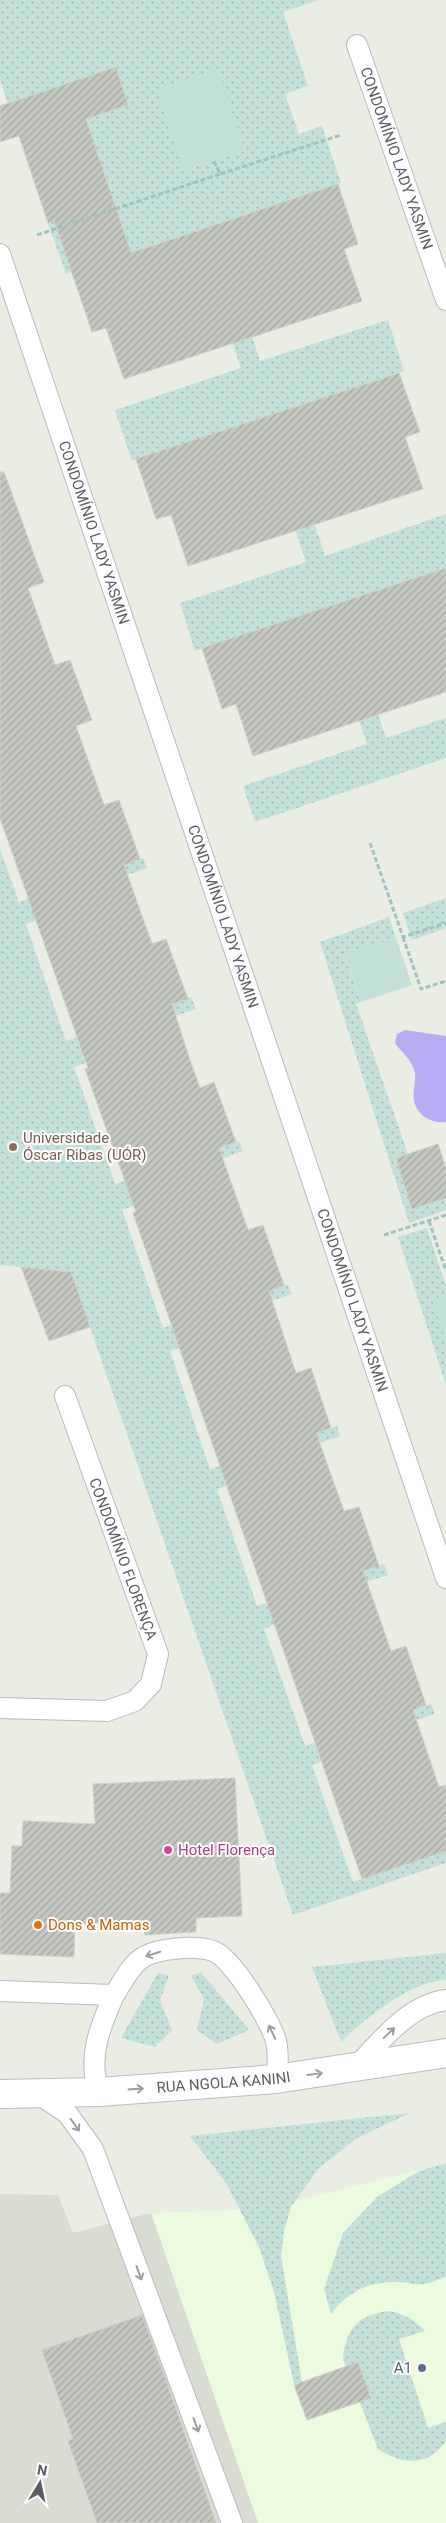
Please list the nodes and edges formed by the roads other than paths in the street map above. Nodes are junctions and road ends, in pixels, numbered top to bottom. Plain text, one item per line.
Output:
1 (357, 45) dead end
2 (0, 254) edge
3 (446, 300) edge
4 (65, 1396) dead end
5 (446, 1578) edge
6 (0, 1708) edge
7 (0, 1991) edge
8 (114, 1995) junction
9 (446, 2000) edge
10 (446, 2053) edge
11 (355, 2068) junction
12 (276, 2079) junction
13 (99, 2092) junction
14 (0, 2094) edge
15 (38, 2094) junction
16 (232, 2523) edge

1 - 3 lane, CONDOMÍNIO LADY YASMIN
2 - 5 lane, CONDOMÍNIO LADY YASMIN
4 - 6 lane, CONDOMÍNIO FLORENÇA
7 - 8 lane
12 -> 8 lane
8 - 13 lane
11 -> 9 lane
10 - 11 main road, RUA NGOLA KANINI
12 -> 11 main road, RUA NGOLA KANINI
13 -> 12 main road, RUA NGOLA KANINI
13 - 15 main road, RUA NGOLA KANINI
14 - 15 main road, RUA NGOLA KANINI
15 -> 16 lane

